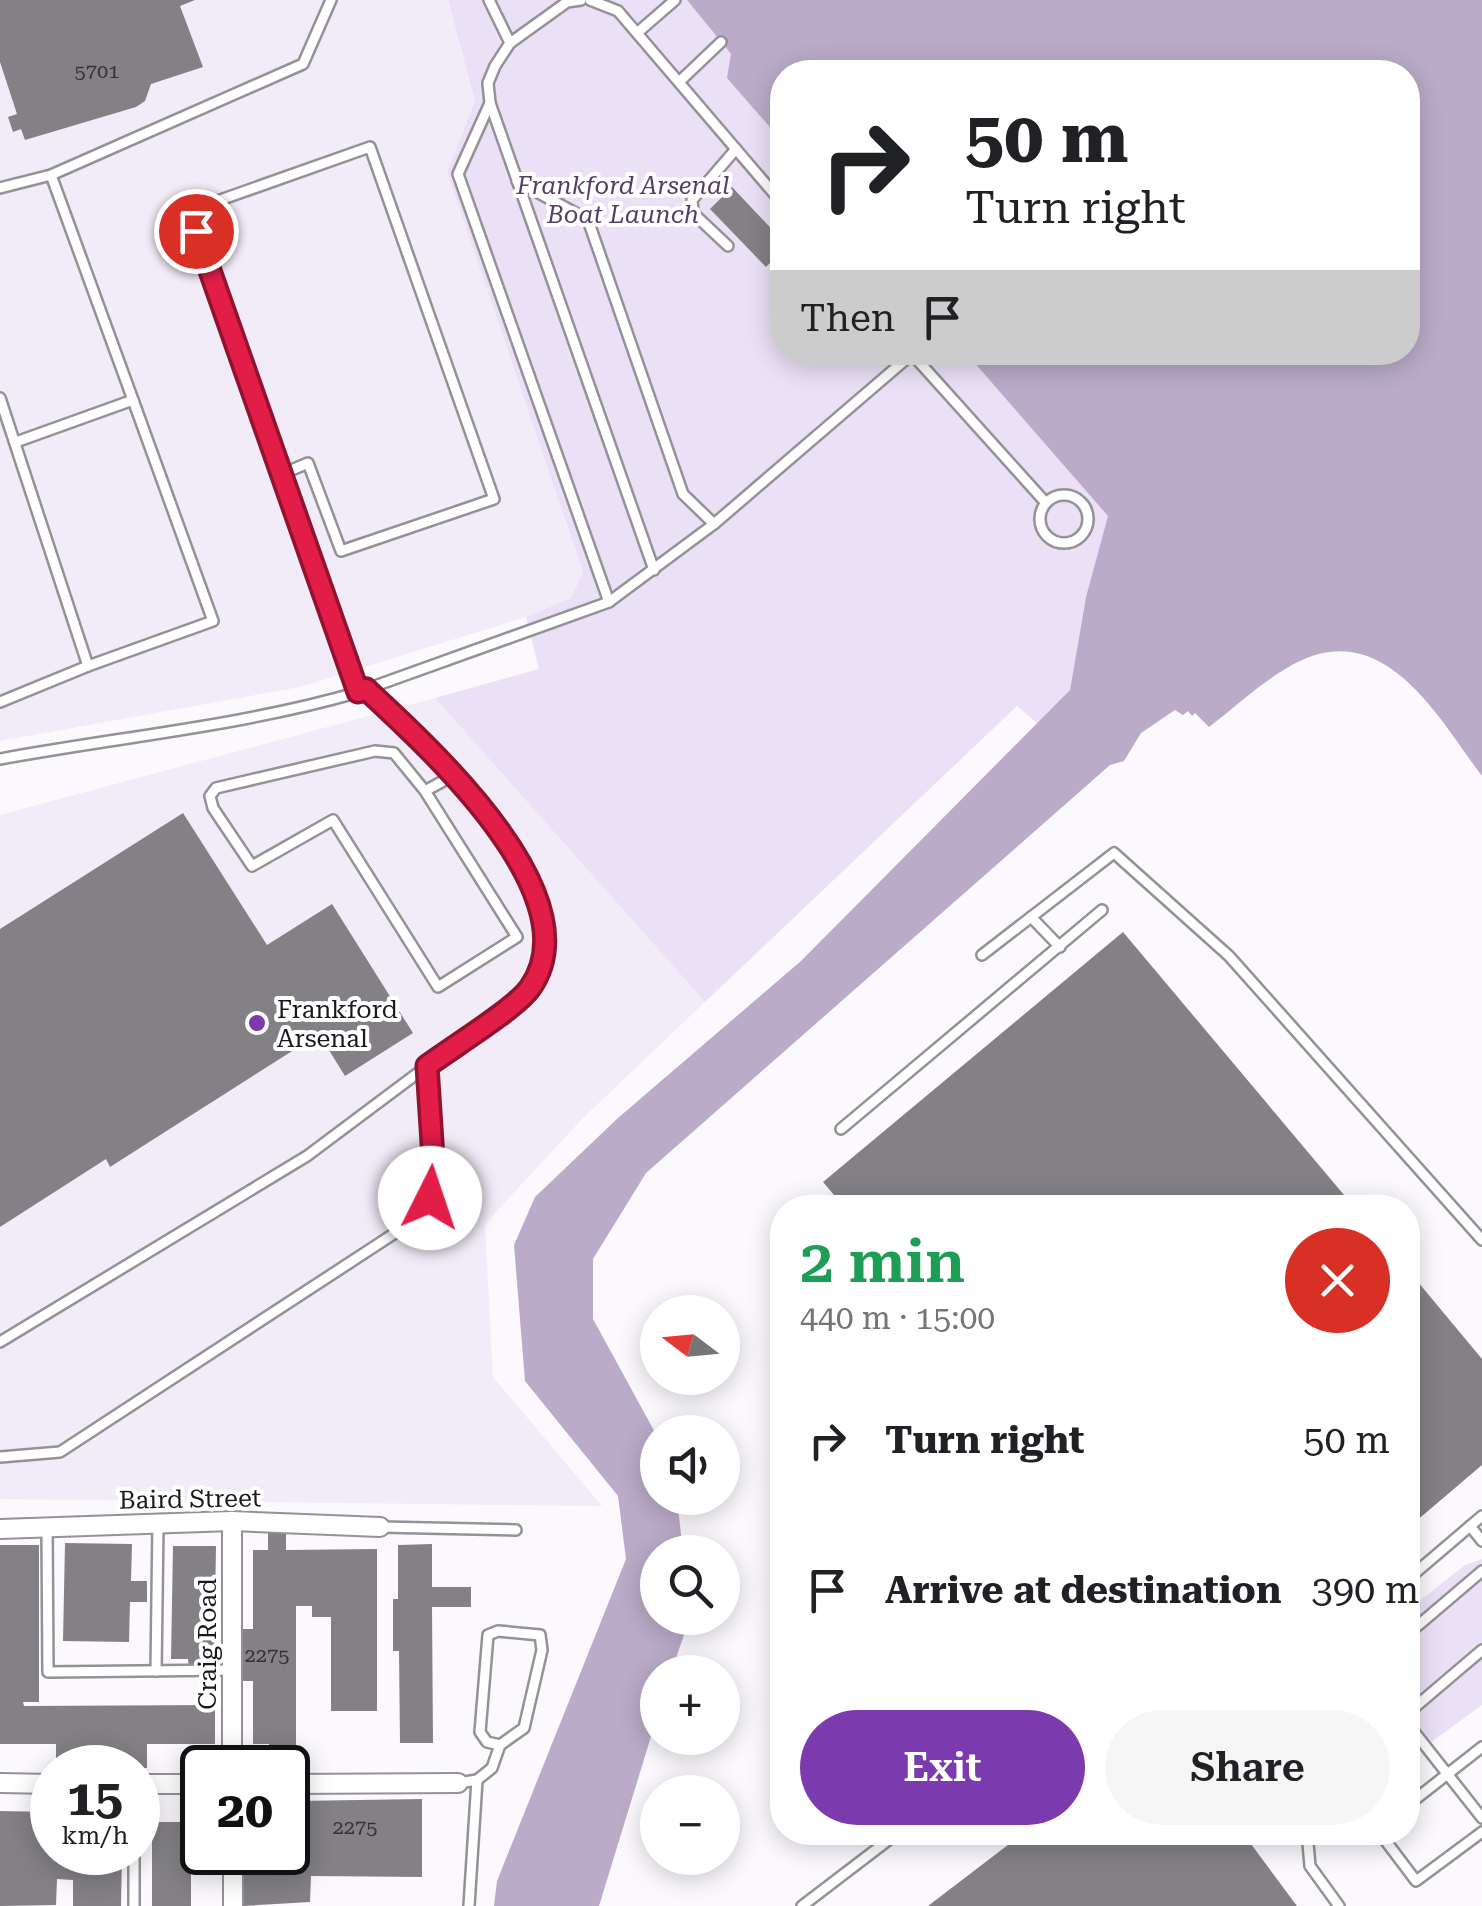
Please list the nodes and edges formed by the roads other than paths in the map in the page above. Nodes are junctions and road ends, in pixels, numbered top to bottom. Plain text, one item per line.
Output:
1 (332, 0) edge
2 (489, 0) edge
3 (581, 0) edge
4 (590, 0) edge
5 (675, 0) edge
6 (637, 33) junction
7 (722, 42) dead end
8 (510, 43) junction
9 (679, 82) junction
10 (490, 103) junction
11 (736, 149) junction
12 (51, 175) junction
13 (517, 181) junction
14 (0, 188) edge
15 (770, 189) edge
16 (728, 246) dead end
17 (897, 365) edge
18 (922, 365) edge
19 (0, 398) edge
20 (134, 400) junction
21 (16, 442) junction
22 (282, 474) junction
23 (1046, 503) junction
24 (714, 524) junction
25 (654, 570) junction
26 (609, 602) junction
27 (88, 666) junction
28 (362, 690) junction
29 (0, 702) edge
30 (0, 759) edge
31 (456, 774) junction
32 (426, 791) junction
33 (1102, 910) dead end
34 (1031, 918) junction
35 (1060, 946) junction
36 (982, 955) dead end
37 (427, 1066) junction
38 (842, 1129) dead end
39 (1482, 1240) edge
40 (0, 1342) edge
41 (0, 1456) edge
42 (1482, 1516) edge
43 (232, 1521) junction
44 (158, 1524) junction
45 (1470, 1526) junction
46 (380, 1527) joint
47 (47, 1528) junction
48 (0, 1529) edge
49 (516, 1530) dead end
50 (1482, 1540) edge
51 (1420, 1569) edge
52 (1482, 1571) edge
53 (1420, 1624) edge
54 (1482, 1650) edge
55 (232, 1670) junction
56 (156, 1671) junction
57 (1420, 1702) edge
58 (1420, 1739) edge
59 (232, 1745) edge
60 (500, 1745) junction
61 (1482, 1748) edge
62 (1448, 1774) junction
63 (467, 1782) junction
64 (0, 1783) edge
65 (30, 1784) edge
66 (310, 1784) edge
67 (1420, 1796) edge
68 (1482, 1818) edge
69 (1482, 1832) edge
70 (881, 1845) edge
71 (1308, 1845) edge
72 (1389, 1845) edge
73 (134, 1875) edge
74 (233, 1875) edge
75 (134, 1906) edge
76 (233, 1906) edge
77 (469, 1906) edge
78 (802, 1906) edge
79 (1339, 1906) edge

1 - 12 lane
2 - 8 lane
3 - 8 lane
4 - 6 lane
5 - 6 lane
6 - 9 lane
7 - 9 lane
8 - 10 lane
9 - 11 lane
10 - 13 lane
10 - 26 lane
11 - 15 lane
11 - 16 lane
12 - 14 lane
12 - 20 lane
13 - 24 lane
13 - 25 lane
17 - 24 lane
18 - 23 lane
19 - 21 lane
20 - 21 lane
20 - 27 lane
21 - 27 lane
22 - 22 lane
22 - 28 lane
23 - 23 lane
24 - 25 lane
25 - 26 lane
26 - 28 lane
27 - 29 lane
28 - 30 lane
28 - 31 lane
31 - 32 lane
31 - 37 lane
32 - 32 lane
33 - 35 lane
34 - 35 lane
34 - 36 lane
34 - 39 lane
35 - 38 lane
37 - 40 lane
37 - 41 lane
42 - 45 lane
43 - 44 street, Baird Street
43 - 46 street, Baird Street
43 - 55 street, Craig Road
44 - 47 street, Baird Street
44 - 56 lane
45 - 50 lane
45 - 51 lane
46 - 49 lane
47 - 48 street, Baird Street
47 - 56 lane
52 - 53 lane
54 - 57 lane
55 - 56 lane
55 - 59 street, Craig Road
58 - 62 lane
60 - 60 lane
60 - 63 lane
61 - 62 lane
62 - 67 lane
62 - 68 lane
63 - 66 street
63 - 77 lane
64 - 65 street
69 - 72 lane
70 - 78 lane
71 - 79 lane
73 - 75 lane
74 - 76 street

